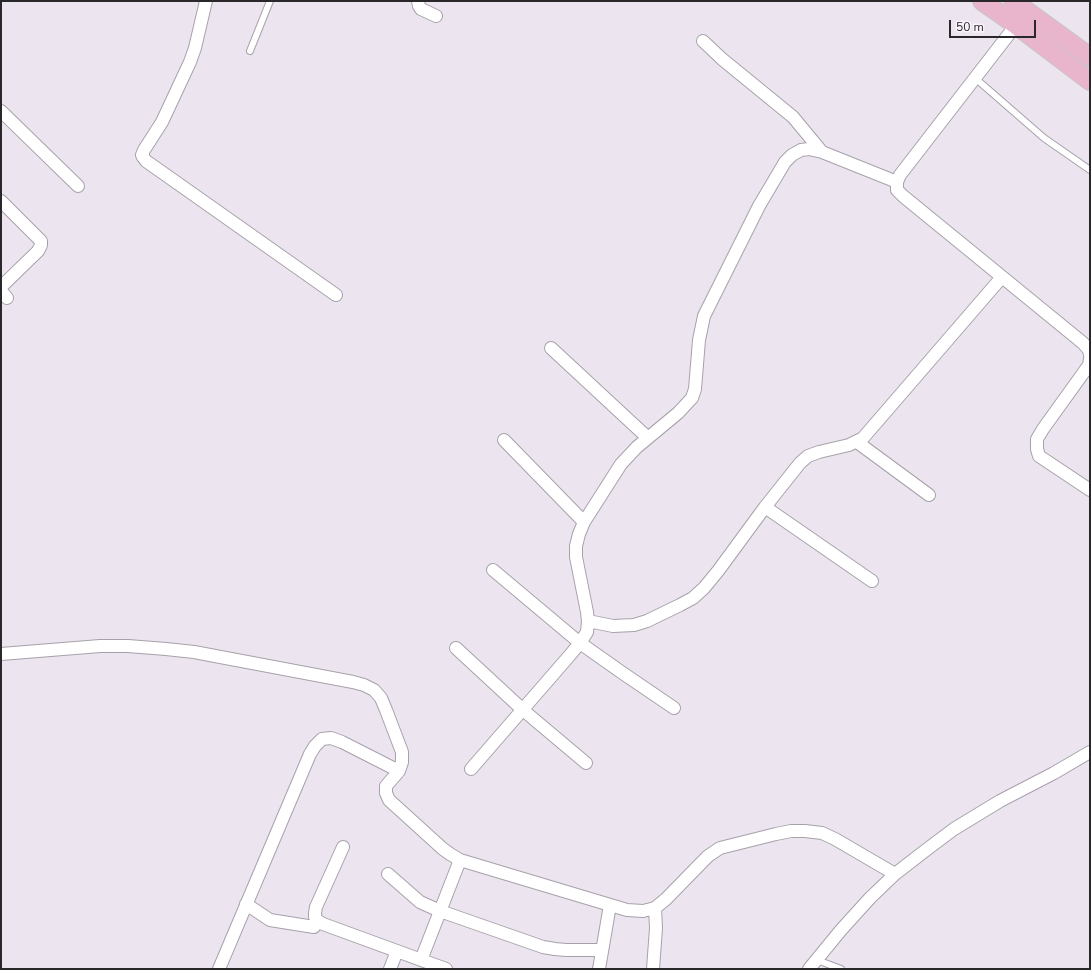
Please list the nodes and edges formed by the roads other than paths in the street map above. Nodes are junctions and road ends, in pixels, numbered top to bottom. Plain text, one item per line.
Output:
1 (270, 1) edge
2 (418, 1) edge
3 (982, 1) edge
4 (1013, 1) edge
5 (203, 3) edge
6 (436, 16) dead end
7 (1016, 25) junction
8 (703, 41) dead end
9 (250, 51) dead end
10 (1090, 57) edge
11 (974, 78) junction
12 (1090, 81) edge
13 (1, 111) edge
14 (822, 152) junction
15 (1090, 170) edge
16 (897, 182) junction
17 (78, 186) dead end
18 (1, 201) edge
19 (1002, 277) junction
20 (3, 292) edge
21 (336, 295) dead end
22 (551, 348) dead end
23 (1090, 355) edge
24 (1090, 359) edge
25 (648, 438) junction
26 (504, 440) dead end
27 (857, 442) junction
28 (1088, 486) edge
29 (929, 495) dead end
30 (765, 507) junction
31 (584, 522) junction
32 (493, 570) dead end
33 (872, 581) dead end
34 (588, 621) junction
35 (580, 643) junction
36 (456, 648) dead end
37 (1, 654) edge
38 (674, 708) dead end
39 (523, 710) junction
40 (1090, 752) edge
41 (586, 763) dead end
42 (471, 769) dead end
43 (399, 771) junction
44 (343, 847) dead end
45 (460, 860) junction
46 (388, 874) dead end
47 (895, 874) junction
48 (246, 904) junction
49 (610, 905) junction
50 (655, 908) junction
51 (440, 911) junction
52 (314, 927) dead end
53 (602, 950) junction
54 (397, 951) junction
55 (421, 960) junction
56 (813, 964) edge
57 (219, 969) edge
58 (390, 969) edge
59 (446, 969) edge
60 (599, 969) edge
61 (653, 969) edge
62 (841, 969) edge

1 - 9 lane
2 - 6 street
3 - 7 main road
4 - 10 main road
5 - 21 street
7 - 11 street
7 - 12 main road
8 - 14 street
11 - 15 lane
11 - 16 street
13 - 17 street
14 - 16 street
14 - 25 street
16 - 19 street
18 - 20 street
19 - 23 street
19 - 27 street
22 - 25 street
24 - 28 street
25 - 31 street
26 - 31 street
27 - 29 street
27 - 30 street
30 - 33 street
30 - 34 street
31 - 34 street
32 - 35 street
34 - 35 street
35 - 38 street
35 - 39 street
36 - 39 street
37 - 43 street
39 - 41 street
39 - 42 street
40 - 47 street
43 - 45 street
43 - 48 street
44 - 54 street
45 - 49 street
45 - 51 street
46 - 51 street
47 - 50 street
47 - 56 street
48 - 52 street
48 - 57 street
49 - 50 street
49 - 53 street
50 - 61 street
51 - 53 street
51 - 55 street
53 - 60 street
54 - 55 street
54 - 58 street
55 - 59 street
56 - 62 lane

